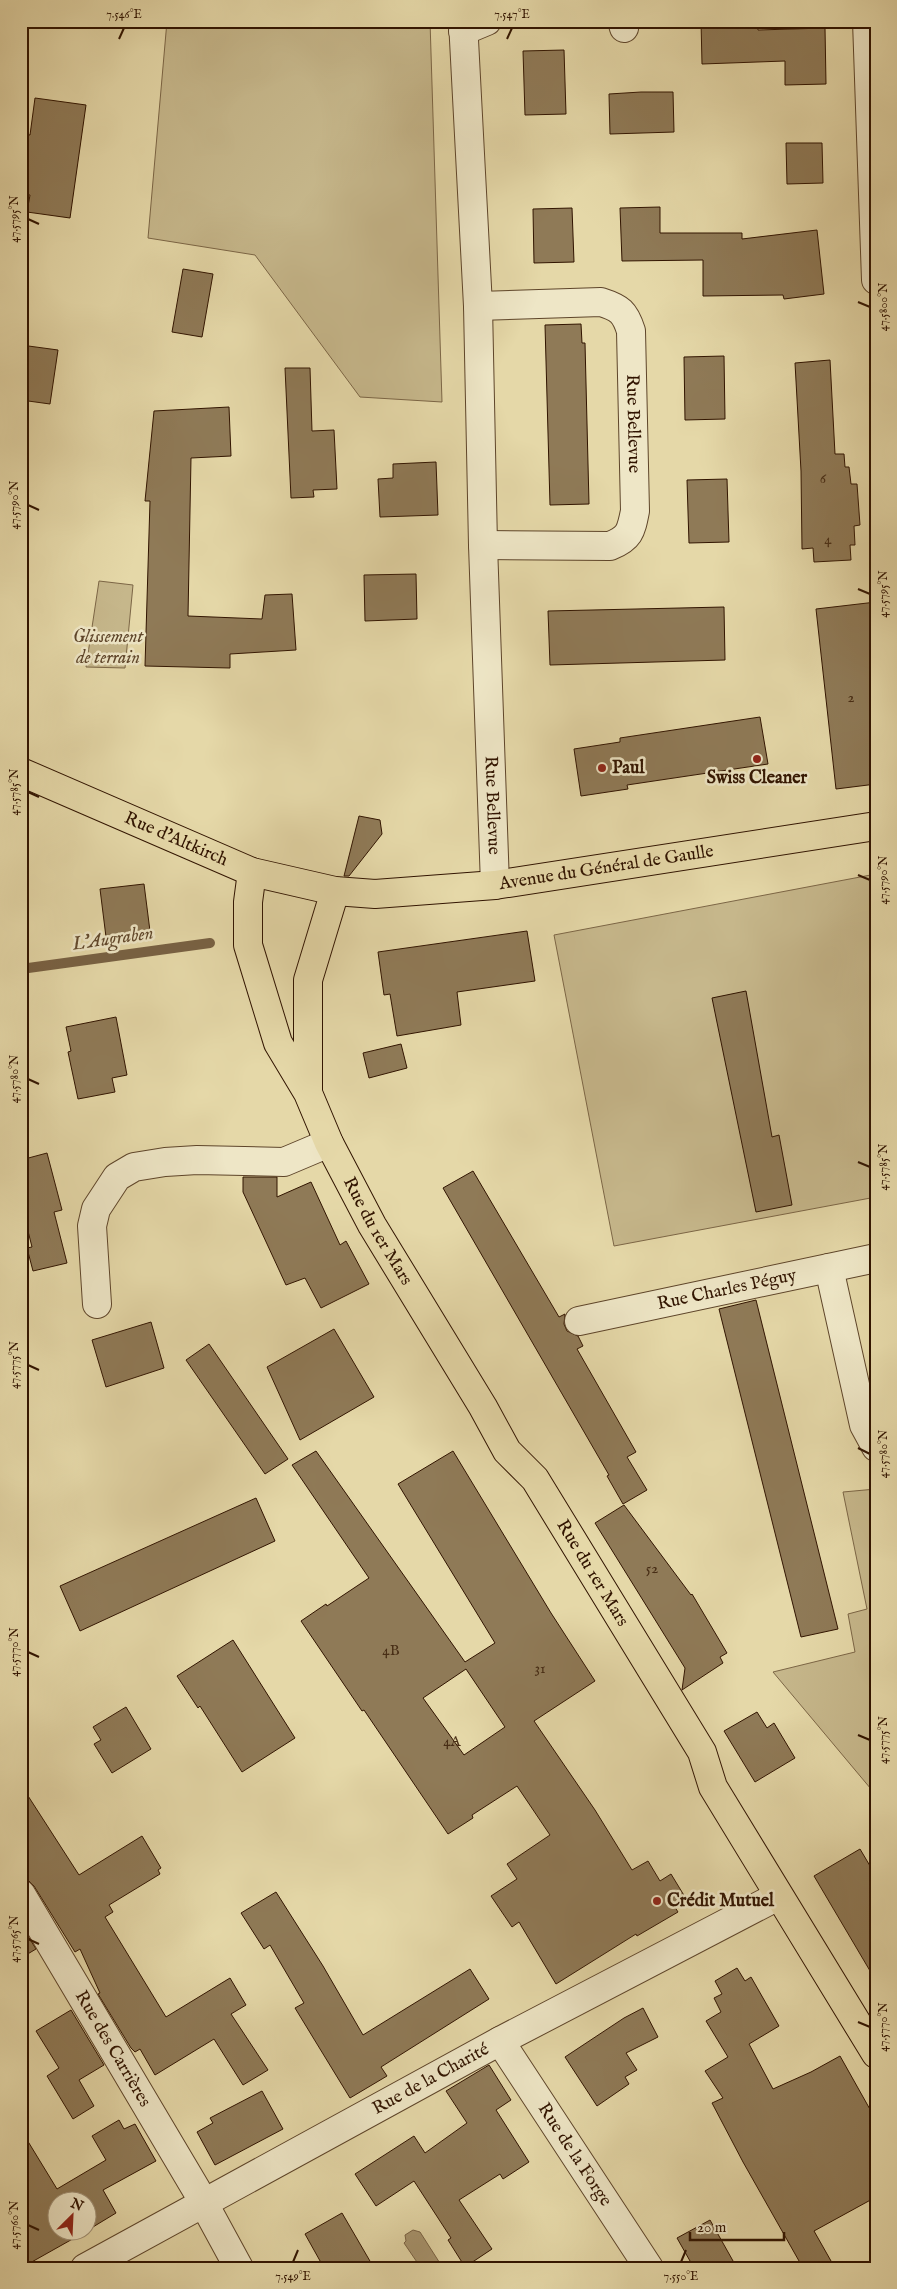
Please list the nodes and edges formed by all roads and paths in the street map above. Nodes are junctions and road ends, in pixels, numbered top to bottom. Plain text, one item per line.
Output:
1 (867, 21) edge
2 (471, 25) edge
3 (876, 280) edge
4 (478, 306) junction
5 (483, 546) junction
6 (21, 772) edge
7 (876, 826) edge
8 (252, 872) junction
9 (495, 885) junction
10 (335, 891) junction
11 (308, 1093) junction
12 (329, 1143) junction
13 (876, 1258) edge
14 (829, 1268) junction
15 (97, 1304) dead end
16 (579, 1321) dead end
17 (876, 1448) edge
18 (21, 1894) edge
19 (778, 1896) junction
20 (500, 2041) junction
21 (876, 2054) edge
22 (205, 2204) junction
23 (85, 2268) edge
24 (240, 2268) edge
25 (649, 2268) edge

1 - 3 street
2 - 4 street, Rue Bellevue
4 - 5 street, Rue Bellevue
4 - 5 street, Rue Bellevue
5 - 9 street, Rue Bellevue
6 - 8 main road, Rue d'Altkirch
7 - 9 main road, Avenue du Général de Gaulle
8 - 10 main road, Rue d'Altkirch
8 - 11 main road, Rue du 1er Mars
9 - 10 main road, Avenue du Général de Gaulle
10 - 11 main road, Rue du 1er Mars
11 - 12 main road, Rue du 1er Mars
12 - 15 street
12 - 19 main road, Rue du 1er Mars
13 - 14 street, Rue Charles Péguy
14 - 16 street, Rue Charles Péguy
14 - 17 street
18 - 22 street, Rue des Carrières
19 - 20 street, Rue de la Charité
19 - 21 main road, Rue du 1er Mars
20 - 22 street, Rue de la Charité
20 - 25 street, Rue de la Forge
22 - 23 street, Rue de la Charité
22 - 24 street, Rue des Carrières

